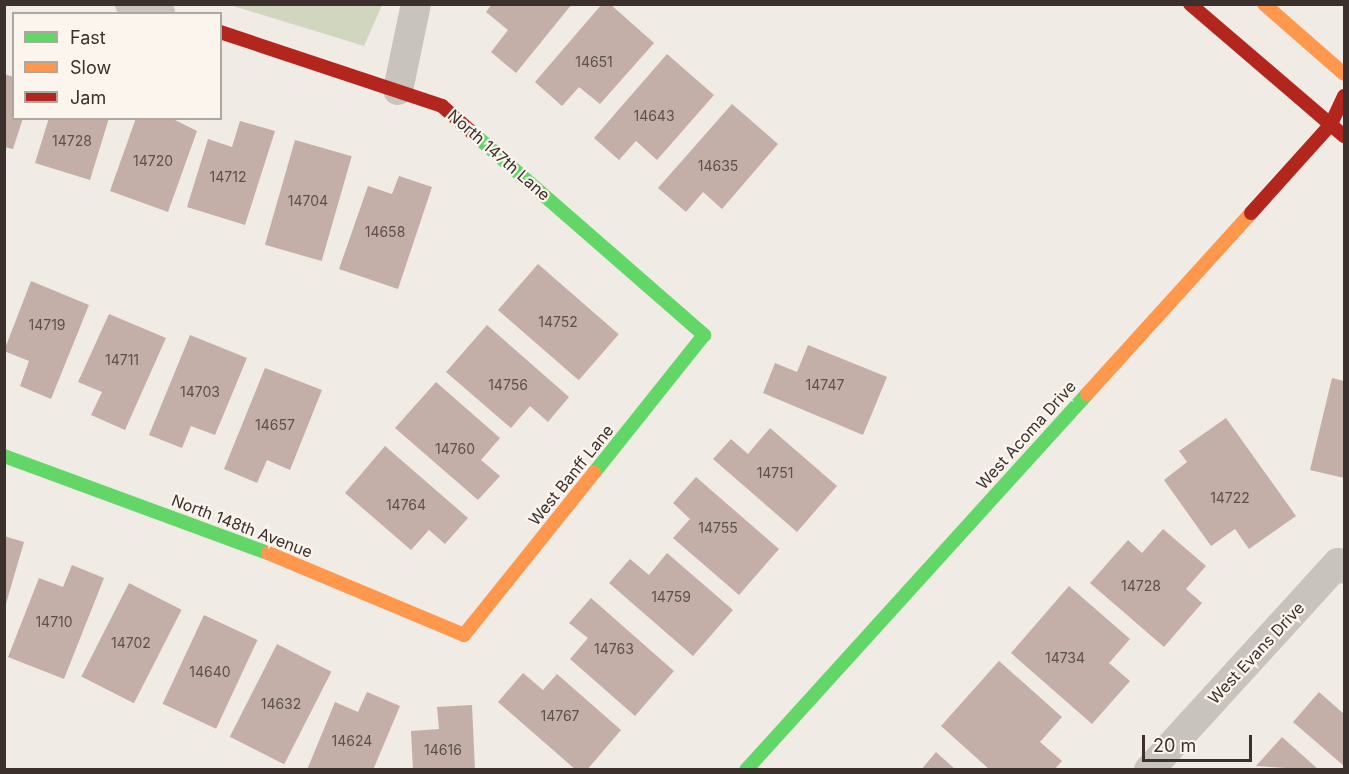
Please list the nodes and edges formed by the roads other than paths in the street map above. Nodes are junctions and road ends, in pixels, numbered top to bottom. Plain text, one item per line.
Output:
1 (130, 4) edge
2 (416, 4) edge
3 (1190, 4) edge
4 (1264, 4) edge
5 (154, 12) edge
6 (222, 33) edge
7 (1344, 74) edge
8 (398, 90) junction
9 (1344, 96) edge
10 (1338, 122) edge
11 (1344, 136) edge
12 (704, 335) joint
13 (4, 456) edge
14 (1341, 566) edge
15 (464, 635) joint
16 (746, 770) edge
17 (1149, 770) edge

1 - 5 street
2 - 8 street
3 - 10 street
4 - 7 street
6 - 8 street, North 147th Lane
8 - 12 street, North 147th Lane
9 - 10 street, West Acoma Drive
10 - 11 street
10 - 16 street, West Acoma Drive
12 - 15 street, West Banff Lane
13 - 15 street, North 148th Avenue
14 - 17 street, West Evans Drive

